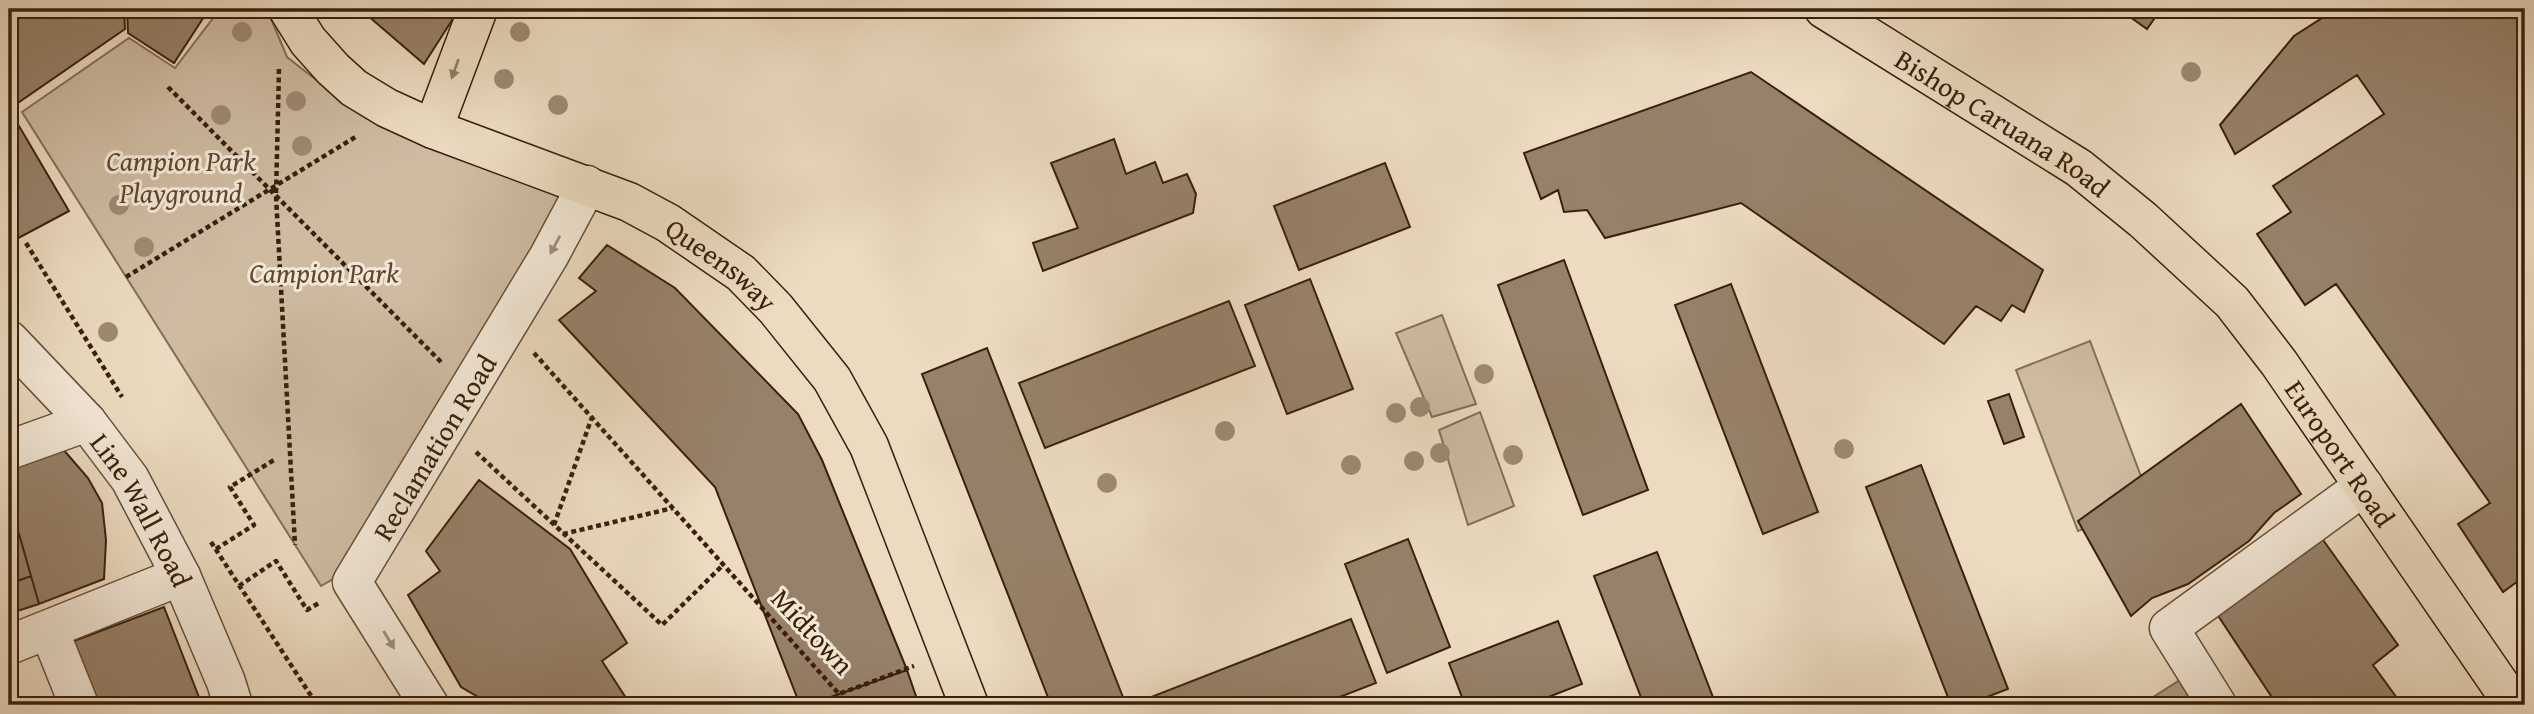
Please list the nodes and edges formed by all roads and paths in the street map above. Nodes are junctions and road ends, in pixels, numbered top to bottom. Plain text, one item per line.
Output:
1 (288, 9) edge
2 (478, 9) edge
3 (1824, 9) edge
4 (279, 62) dead end
5 (168, 87) dead end
6 (397, 112) junction
7 (433, 128) junction
8 (587, 185) junction
9 (276, 196) junction
10 (2143, 220) joint
11 (126, 277) dead end
12 (508, 324) junction
13 (9, 340) edge
14 (468, 390) junction
15 (592, 417) junction
16 (87, 422) junction
17 (447, 425) junction
18 (9, 450) edge
19 (274, 460) dead end
20 (2364, 486) junction
21 (673, 508) junction
22 (554, 525) junction
23 (563, 534) junction
24 (295, 545) dead end
25 (216, 549) dead end
26 (723, 565) junction
27 (181, 576) junction
28 (352, 582) junction
29 (239, 586) dead end
30 (49, 629) junction
31 (9, 645) edge
32 (921, 664) dead end
33 (79, 705) edge
34 (233, 705) edge
35 (429, 705) edge
36 (969, 705) edge
37 (2217, 705) edge
38 (2514, 705) edge

1 - 6 main road, Queensway
2 -> 7 main road
3 - 10 main road, Bishop Caruana Road
4 - 9 path
5 - 9 path
6 - 7 main road, Queensway
6 - 11 path
7 - 8 main road, Queensway
8 -> 12 street, Reclamation Road
8 - 36 main road, Queensway
9 - 14 path
9 - 24 path
10 - 20 main road, Europort Road
12 - 14 street, Reclamation Road
12 - 15 path, Midtown
13 - 16 street, Line Wall Road
14 - 17 street, Reclamation Road
15 - 21 path, Midtown
15 - 22 path
16 - 18 street
16 - 27 street, Line Wall Road
17 - 22 path
17 - 28 street, Reclamation Road
19 - 25 path
20 - 37 street
20 - 38 main road, Europort Road
21 - 23 path
21 - 26 path, Midtown
22 - 23 path
23 - 26 path
26 - 32 path, Midtown
27 - 30 street
27 - 34 street, Line Wall Road
28 - 29 path
28 -> 35 street
30 - 31 street
30 - 33 street

